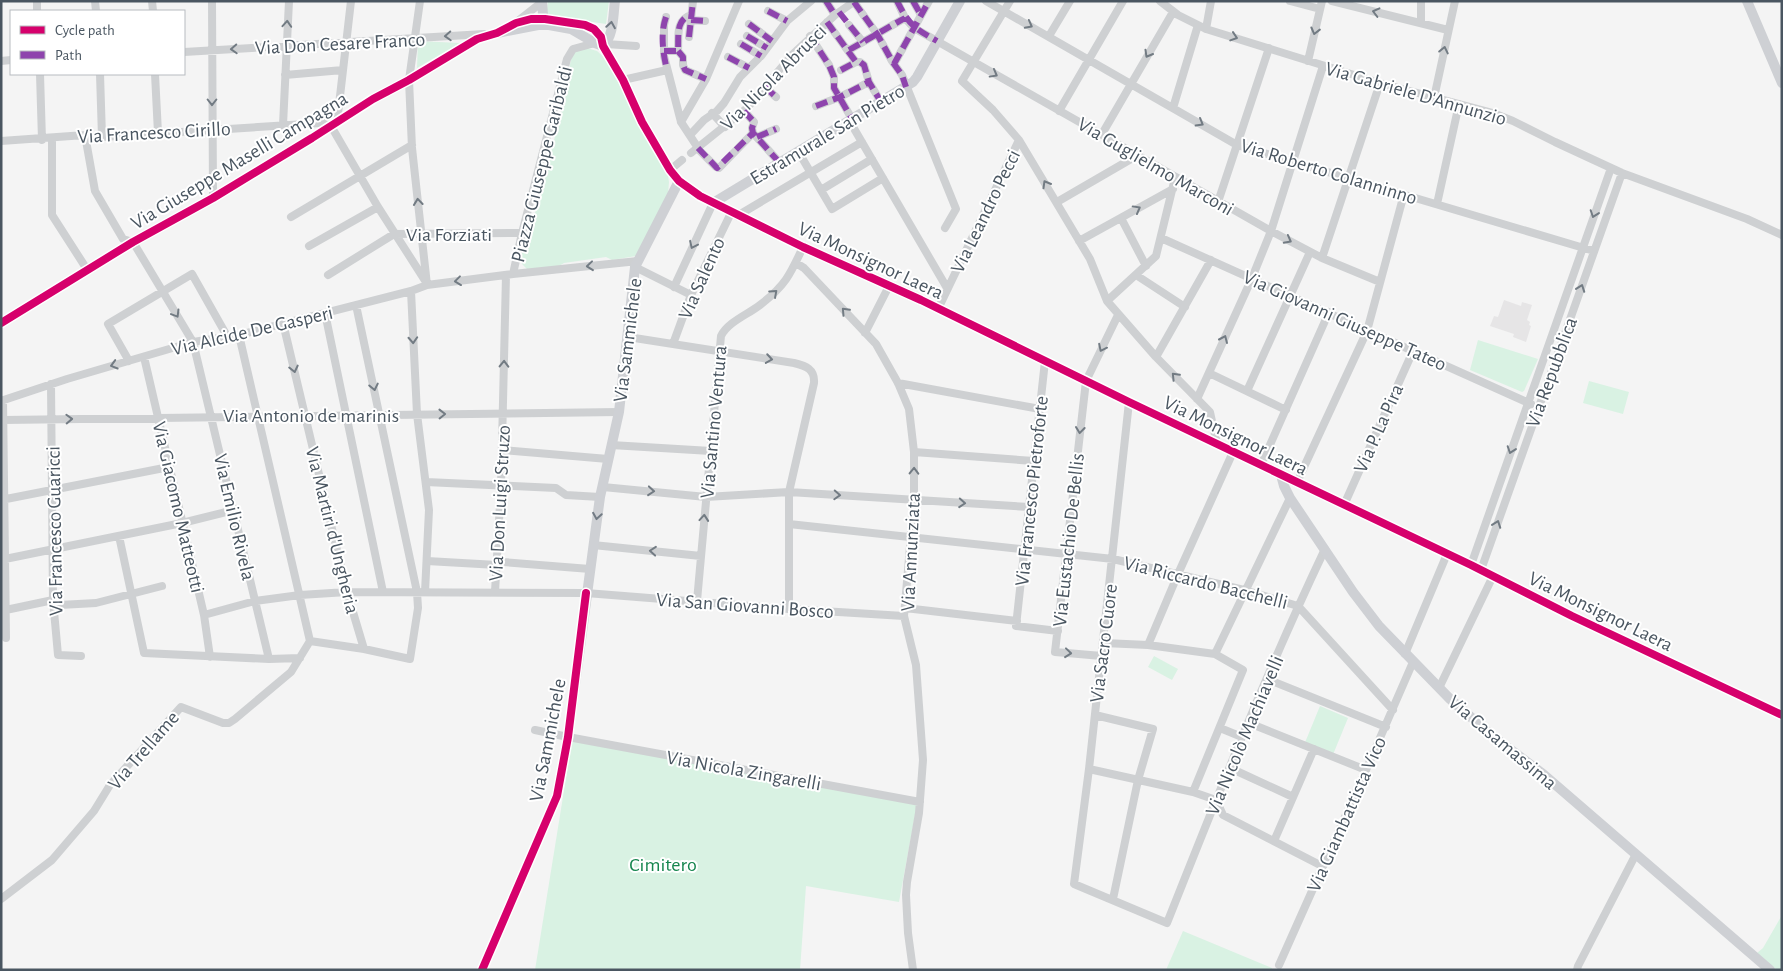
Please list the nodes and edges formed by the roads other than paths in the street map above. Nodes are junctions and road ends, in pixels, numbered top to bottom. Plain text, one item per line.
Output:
1 (212, 1) edge
2 (289, 1) edge
3 (351, 1) edge
4 (420, 1) edge
5 (615, 1) edge
6 (693, 1) edge
7 (739, 1) edge
8 (811, 1) edge
9 (826, 1) edge
10 (897, 1) edge
11 (913, 1) edge
12 (929, 1) edge
13 (960, 1) edge
14 (986, 1) edge
15 (1010, 1) edge
16 (1070, 1) edge
17 (1123, 1) edge
18 (1160, 1) edge
19 (1211, 1) edge
20 (1290, 1) edge
21 (1332, 1) edge
22 (1421, 1) edge
23 (1455, 1) edge
24 (1747, 1) edge
25 (542, 2) edge
26 (854, 2) edge
27 (1321, 5) edge
28 (768, 11) dead end
29 (1004, 11) junction
30 (1173, 12) junction
31 (837, 14) junction
32 (921, 15) junction
33 (666, 17) dead end
34 (691, 17) junction
35 (905, 18) junction
36 (705, 21) dead end
37 (787, 21) junction
38 (547, 22) junction
39 (827, 22) junction
40 (516, 23) junction
41 (1421, 23) junction
42 (748, 24) dead end
43 (1198, 25) junction
44 (914, 28) junction
45 (1206, 28) junction
46 (1448, 30) junction
47 (497, 33) junction
48 (877, 34) junction
49 (747, 36) dead end
50 (810, 36) junction
51 (1048, 36) junction
52 (689, 37) dead end
53 (416, 38) junction
54 (772, 41) junction
55 (936, 41) junction
56 (346, 42) junction
57 (863, 42) junction
58 (741, 44) dead end
59 (602, 45) junction
60 (286, 46) junction
61 (636, 46) dead end
62 (764, 46) junction
63 (1269, 48) junction
64 (212, 50) junction
65 (664, 50) junction
66 (849, 50) junction
67 (678, 51) junction
68 (185, 52) edge
69 (761, 56) junction
70 (728, 57) dead end
71 (1089, 59) junction
72 (1308, 61) junction
73 (856, 62) junction
74 (974, 63) junction
75 (894, 64) junction
76 (1323, 66) junction
77 (749, 68) junction
78 (343, 70) junction
79 (667, 70) junction
80 (841, 70) dead end
81 (40, 75) edge
82 (100, 75) edge
83 (155, 75) edge
84 (285, 75) junction
85 (706, 79) junction
86 (409, 80) junction
87 (622, 80) junction
88 (869, 82) junction
89 (1380, 83) junction
90 (1782, 83) edge
91 (1131, 84) junction
92 (906, 86) junction
93 (765, 87) junction
94 (776, 97) dead end
95 (840, 97) junction
96 (1434, 98) junction
97 (881, 102) junction
98 (1459, 104) junction
99 (816, 106) dead end
100 (1173, 108) junction
101 (744, 111) junction
102 (1059, 111) junction
103 (712, 113) junction
104 (851, 120) junction
105 (681, 122) junction
106 (334, 124) junction
107 (283, 125) junction
108 (725, 127) junction
109 (776, 129) dead end
110 (213, 130) junction
111 (158, 133) junction
112 (1102, 134) junction
113 (690, 135) junction
114 (755, 135) junction
115 (85, 136) junction
116 (102, 137) junction
117 (52, 138) junction
118 (42, 140) junction
119 (1019, 140) junction
120 (1, 141) edge
121 (862, 142) junction
122 (412, 145) junction
123 (1237, 145) junction
124 (694, 151) junction
125 (798, 151) junction
126 (1138, 155) junction
127 (872, 159) junction
128 (682, 160) dead end
129 (1292, 161) junction
130 (779, 162) junction
131 (1610, 168) junction
132 (670, 170) junction
133 (811, 172) junction
134 (1622, 174) junction
135 (360, 176) junction
136 (883, 178) junction
137 (1175, 178) junction
138 (1348, 179) junction
139 (680, 180) junction
140 (1173, 189) junction
141 (821, 190) junction
142 (1404, 194) junction
143 (213, 198) junction
144 (1057, 202) junction
145 (1218, 202) junction
146 (713, 203) junction
147 (1437, 204) junction
148 (378, 207) junction
149 (734, 214) junction
150 (291, 217) dead end
151 (1121, 218) junction
152 (945, 228) dead end
153 (1270, 231) junction
154 (394, 234) junction
155 (522, 234) junction
156 (421, 235) junction
157 (1782, 235) edge
158 (1161, 238) junction
159 (1079, 241) junction
160 (133, 242) junction
161 (309, 246) dead end
162 (803, 247) junction
163 (1583, 247) junction
164 (1594, 251) junction
165 (1310, 252) junction
166 (1322, 258) junction
167 (1211, 260) junction
168 (796, 263) junction
169 (637, 264) junction
170 (1146, 266) junction
171 (88, 271) junction
172 (510, 274) junction
173 (328, 275) dead end
174 (1136, 275) junction
175 (1252, 278) junction
176 (1380, 282) junction
177 (427, 285) junction
178 (889, 286) junction
179 (674, 287) junction
180 (947, 288) junction
181 (162, 290) junction
182 (411, 291) junction
183 (691, 295) junction
184 (1290, 295) junction
185 (1107, 301) junction
186 (356, 305) junction
187 (1185, 307) junction
188 (938, 309) junction
189 (1329, 312) junction
190 (325, 313) junction
191 (1118, 315) junction
192 (1, 323) edge
193 (284, 323) junction
194 (1367, 331) junction
195 (865, 333) junction
196 (239, 335) junction
197 (227, 336) junction
198 (628, 337) junction
199 (193, 342) junction
200 (673, 344) junction
201 (720, 351) junction
202 (1413, 351) junction
203 (1156, 356) junction
204 (144, 357) junction
205 (129, 361) junction
206 (1046, 361) junction
207 (1209, 374) junction
208 (1086, 381) junction
209 (898, 383) junction
210 (51, 384) junction
211 (1247, 391) junction
212 (2, 400) edge
213 (1197, 400) junction
214 (1130, 402) junction
215 (1528, 403) junction
216 (1538, 407) junction
217 (1040, 409) junction
218 (1286, 410) junction
219 (619, 412) junction
220 (504, 413) junction
221 (379, 414) junction
222 (417, 414) junction
223 (305, 415) junction
224 (346, 415) junction
225 (211, 416) junction
226 (258, 416) junction
227 (158, 417) junction
228 (3, 420) junction
229 (52, 420) junction
230 (1217, 444) junction
231 (611, 445) junction
232 (502, 450) junction
233 (711, 450) junction
234 (914, 452) junction
235 (1233, 452) junction
236 (608, 460) junction
237 (1034, 461) junction
238 (1261, 465) junction
239 (169, 467) junction
240 (1281, 475) junction
241 (426, 482) junction
242 (1297, 482) junction
243 (501, 486) junction
244 (53, 490) junction
245 (602, 492) junction
246 (789, 492) junction
247 (706, 497) junction
248 (1290, 498) junction
249 (3, 500) edge
250 (914, 500) junction
251 (1344, 505) junction
252 (1029, 507) junction
253 (234, 510) junction
254 (182, 523) junction
255 (789, 524) junction
256 (119, 536) junction
257 (911, 537) junction
258 (593, 545) junction
259 (54, 549) junction
260 (1325, 549) junction
261 (1024, 550) junction
262 (1066, 554) junction
263 (1447, 554) junction
264 (701, 556) junction
265 (5, 559) junction
266 (1113, 559) junction
267 (427, 561) junction
268 (497, 565) junction
269 (1476, 567) junction
270 (590, 568) junction
271 (1178, 574) junction
272 (1493, 576) junction
273 (162, 586) dead end
274 (1244, 590) junction
275 (347, 592) junction
276 (383, 592) junction
277 (421, 592) junction
278 (495, 592) junction
279 (586, 593) junction
280 (131, 594) junction
281 (300, 595) junction
282 (53, 600) junction
283 (255, 601) junction
284 (697, 601) junction
285 (1298, 606) junction
286 (789, 609) junction
287 (3, 611) edge
288 (905, 612) junction
289 (204, 614) junction
290 (1017, 621) junction
291 (1058, 630) junction
292 (6, 638) dead end
293 (310, 641) junction
294 (1104, 643) junction
295 (1148, 645) junction
296 (364, 649) junction
297 (1215, 654) junction
298 (1405, 654) junction
299 (81, 656) dead end
300 (1102, 656) junction
301 (210, 657) junction
302 (300, 658) junction
303 (269, 659) junction
304 (1413, 662) junction
305 (1267, 679) junction
306 (1439, 688) junction
307 (1393, 710) junction
308 (1095, 715) junction
309 (1782, 715) edge
310 (1249, 723) junction
311 (1386, 727) junction
312 (1220, 728) junction
313 (535, 730) dead end
314 (568, 737) junction
315 (1242, 738) junction
316 (1314, 749) junction
317 (1230, 768) junction
318 (1089, 769) junction
319 (1366, 770) junction
320 (1138, 780) junction
321 (1193, 792) junction
322 (1293, 797) junction
323 (1216, 800) junction
324 (920, 802) junction
325 (1274, 842) junction
326 (1636, 854) junction
327 (1322, 866) junction
328 (1, 899) edge
329 (1113, 899) junction
330 (1278, 965) dead end
331 (482, 970) edge
332 (913, 970) edge
333 (1577, 970) edge
334 (1770, 970) edge

1 - 64 street
60 -> 2 street
3 - 56 street
4 - 53 street
59 -> 5 street
6 - 34 street
7 - 85 street
8 - 37 street
9 - 31 street
10 - 35 street, Via Guglielmo Marconi
11 - 32 street
12 - 32 street
13 - 55 street, Estramurale San Pietro
14 - 29 street, Via Roberto Colanninno
15 - 29 street
16 - 51 street
17 - 71 street
18 - 30 street, Via Gabriele D'Annunzio
19 - 45 street
20 - 27 street
41 -> 21 street
22 - 41 street
23 - 46 street
24 - 90 street
25 - 38 street
25 - 40 street
26 - 31 street, Via Nicola Abrusci
26 - 48 street
27 -> 72 street
28 - 37 street
29 -> 51 street, Via Roberto Colanninno
29 - 74 street
30 - 43 street, Via Gabriele D'Annunzio
30 -> 91 street
31 - 39 street, Via Nicola Abrusci
31 - 57 street
32 - 44 street
33 - 65 street
34 - 36 street
34 - 52 street
34 - 67 street
35 - 44 street, Via Guglielmo Marconi
35 - 48 street
37 - 54 street
38 - 40 street
38 - 47 street, Via Giuseppe Maselli Campagna
38 - 59 street
39 - 50 street, Via Nicola Abrusci
39 - 66 street
40 - 47 street
41 - 46 street
42 - 54 street
43 - 45 street, Via Gabriele D'Annunzio
43 - 100 street
44 - 55 street, Via Guglielmo Marconi
44 - 75 street
45 -> 63 street, Via Gabriele D'Annunzio
96 -> 46 street
47 -> 53 street, Via Don Cesare Franco
47 - 86 street, Via Giuseppe Maselli Campagna
48 - 57 street
48 - 75 street
49 - 62 street
50 - 93 street, Via Nicola Abrusci
50 - 95 street
51 - 71 street, Via Roberto Colanninno
53 - 56 street, Via Don Cesare Franco
53 - 86 street
54 - 62 street
55 - 74 street, Via Guglielmo Marconi
55 - 92 street, Estramurale San Pietro
56 - 60 street, Via Don Cesare Franco
56 - 78 street
57 - 66 street
58 - 69 street
59 - 61 street
59 - 87 street
59 - 155 street, Piazza Giuseppe Garibaldi
60 -> 64 street, Via Don Cesare Franco
60 - 84 street
62 - 69 street
63 - 72 street, Via Gabriele D'Annunzio
63 - 123 street
64 - 68 street, Via Don Cesare Franco
64 -> 110 street
65 - 67 street
65 - 79 street
66 - 73 street
67 - 85 street
69 - 77 street
70 - 77 street
71 - 91 street, Via Roberto Colanninno
71 - 102 street
72 - 76 street, Via Gabriele D'Annunzio
73 - 80 street
73 - 88 street
74 -> 102 street, Via Guglielmo Marconi
74 - 119 street
75 - 92 street
76 - 89 street, Via Gabriele D'Annunzio
76 - 129 street
77 - 103 street
78 - 84 street
78 - 106 street
79 - 87 street
79 - 105 street
81 - 118 street
82 - 116 street
83 - 111 street
84 - 107 street
85 - 105 street
86 - 106 street, Via Giuseppe Maselli Campagna
86 - 122 street
87 - 132 street
88 - 95 street
88 - 97 street
89 - 96 street, Via Gabriele D'Annunzio
89 - 138 street
91 - 100 street, Via Roberto Colanninno
91 - 112 street
92 - 97 street, Estramurale San Pietro
92 - 152 street
93 - 94 street
93 - 101 street, Via Nicola Abrusci
95 - 99 street
95 - 104 street
96 - 98 street, Via Gabriele D'Annunzio
97 - 104 street, Estramurale San Pietro
98 - 131 street, Via Gabriele D'Annunzio
98 - 147 street
100 -> 123 street, Via Roberto Colanninno
101 - 108 street, Via Nicola Abrusci
101 - 114 street
102 - 112 street, Via Guglielmo Marconi
103 - 108 street
103 - 113 street
104 - 121 street
104 - 125 street, Estramurale San Pietro
105 - 113 street
106 - 107 street, Via Francesco Cirillo
106 - 135 street
106 - 143 street, Via Giuseppe Maselli Campagna
107 - 110 street, Via Francesco Cirillo
108 - 124 street, Via Nicola Abrusci
109 - 114 street
110 - 111 street, Via Francesco Cirillo
110 - 143 street
111 - 116 street, Via Francesco Cirillo
112 - 126 street, Via Guglielmo Marconi
113 - 124 street
114 - 124 street
114 - 130 street
115 - 116 street, Via Francesco Cirillo
115 - 117 street, Via Francesco Cirillo
115 - 160 street, Via Emilio Rivela
117 - 118 street, Via Francesco Cirillo
117 - 171 street
118 - 120 street, Via Francesco Cirillo
144 -> 119 street
119 - 180 street, Via Leandro Pecci
121 - 127 street
121 - 133 street
122 - 135 street
156 -> 122 street
123 - 129 street, Via Roberto Colanninno
123 - 145 street
125 - 130 street, Estramurale San Pietro
125 - 133 street
126 - 137 street, Via Guglielmo Marconi
126 - 144 street
127 - 136 street
127 - 141 street
128 - 132 street
129 - 138 street, Via Roberto Colanninno
129 - 153 street
130 - 146 street, Estramurale San Pietro
131 - 134 street, Via Gabriele D'Annunzio
131 -> 163 street, Via Repubblica
132 - 139 street
133 - 141 street
133 - 149 street
134 - 157 street, Via Gabriele D'Annunzio
134 - 164 street, Via Repubblica
135 - 148 street
135 - 150 street
136 - 141 street
136 - 180 street
137 - 140 street
137 - 145 street, Via Guglielmo Marconi
138 - 142 street, Via Roberto Colanninno
138 - 166 street
139 - 146 street, Via Monsignor Laera
139 - 169 street
151 -> 140 street
140 - 158 street
142 - 147 street, Via Roberto Colanninno
142 - 176 street
143 - 160 street, Via Giuseppe Maselli Campagna
144 - 159 street
145 - 153 street, Via Guglielmo Marconi
146 - 149 street, Via Monsignor Laera
146 -> 179 street
147 - 163 street, Via Roberto Colanninno
148 - 154 street
148 - 161 street
149 - 162 street, Via Monsignor Laera
149 - 183 street, Via Salento
151 - 159 street
151 - 170 street
153 -> 165 street, Via Guglielmo Marconi
153 - 175 street
154 - 156 street, Via Forziati
154 - 173 street, Via Forziati
154 - 177 street
155 - 156 street, Via Forziati
155 - 172 street, Piazza Giuseppe Garibaldi
156 - 177 street
158 - 167 street, Via Giovanni Giuseppe Tateo
158 - 170 street
159 - 185 street
160 - 171 street, Via Giuseppe Maselli Campagna
160 - 181 street, Via Emilio Rivela
162 - 168 street, Via Santino Ventura
162 - 178 street, Via Monsignor Laera
163 - 164 street, Via Roberto Colanninno
163 - 215 street, Via Repubblica
216 -> 164 street, Via Repubblica
165 - 166 street, Via Guglielmo Marconi
165 - 184 street
166 - 176 street, Via Guglielmo Marconi
167 - 175 street, Via Giovanni Giuseppe Tateo
167 - 187 street
195 -> 168 street, Via Annunziata
201 -> 168 street, Via Santino Ventura
169 -> 172 street, Piazza Giuseppe Garibaldi
169 - 179 street
169 - 198 street, Via Sammichele
170 - 174 street
171 - 192 street, Via Giuseppe Maselli Campagna
172 -> 177 street, Via Alcide De Gasperi
220 -> 172 street, Via Don Luigi Struzo
174 - 185 street
174 - 187 street
175 - 184 street, Via Giovanni Giuseppe Tateo
207 -> 175 street
176 - 194 street
177 - 182 street, Via Alcide De Gasperi
178 - 188 street, Via Monsignor Laera
178 - 195 street
179 - 183 street
180 - 188 street, Via Leandro Pecci
181 - 197 street
181 -> 199 street, Via Emilio Rivela
181 - 205 street
182 - 186 street, Via Alcide De Gasperi
182 -> 222 street
183 - 200 street, Via Salento
184 - 189 street, Via Giovanni Giuseppe Tateo
184 - 211 street
185 - 191 street
186 - 190 street, Via Alcide De Gasperi
186 -> 221 street
187 - 203 street
188 - 206 street, Via Monsignor Laera
189 - 194 street, Via Giovanni Giuseppe Tateo
189 - 218 street
190 - 193 street, Via Alcide De Gasperi
190 - 224 street
191 - 203 street
191 -> 208 street, Via Eustachio De Bellis
193 - 196 street, Via Alcide De Gasperi
193 -> 223 street, Via Martiri d'Ungheria
194 - 202 street, Via Giovanni Giuseppe Tateo
194 - 242 street
195 - 209 street, Via Annunziata
196 - 197 street, Via Alcide De Gasperi
196 - 226 street
197 - 199 street, Via Alcide De Gasperi
198 - 200 street
198 - 219 street, Via Sammichele
199 - 204 street, Via Alcide De Gasperi
199 - 225 street, Via Emilio Rivela
200 - 201 street
201 - 233 street, Via Santino Ventura
201 -> 246 street
202 - 215 street, Via Giovanni Giuseppe Tateo
202 - 251 street, Via P. La Pira
213 -> 203 street
204 - 205 street, Via Alcide De Gasperi
204 - 227 street, Via Giacomo Matteotti
205 -> 210 street, Via Alcide De Gasperi
206 - 208 street, Via Monsignor Laera
206 - 217 street, Via Francesco Pietroforte
207 - 211 street
207 - 213 street
208 - 214 street, Via Monsignor Laera
208 -> 262 street, Via Eustachio De Bellis
209 - 217 street
209 - 234 street, Via Annunziata
210 - 212 street, Via Alcide De Gasperi
210 - 229 street, Via Francesco Guaricci
211 - 218 street
212 - 228 street
213 - 230 street
214 - 230 street, Via Monsignor Laera
214 - 266 street, Via Sacro Cuore
215 - 216 street, Via Giovanni Giuseppe Tateo
215 -> 269 street, Via Repubblica
269 -> 216 street, Via Repubblica
217 - 237 street, Via Francesco Pietroforte
218 - 238 street
219 - 220 street, Via Antonio de marinis
219 - 231 street, Via Sammichele
222 -> 220 street, Via Antonio de marinis
220 - 232 street, Via Don Luigi Struzo
221 - 222 street, Via Antonio de marinis
221 - 224 street, Via Antonio de marinis
221 - 277 street
222 - 241 street
223 - 224 street, Via Antonio de marinis
223 - 226 street, Via Antonio de marinis
223 - 275 street, Via Martiri d'Ungheria
224 - 276 street
225 - 226 street, Via Antonio de marinis
225 - 227 street, Via Antonio de marinis
225 - 253 street, Via Emilio Rivela
226 - 281 street
229 -> 227 street, Via Antonio de marinis
227 - 239 street, Via Giacomo Matteotti
228 - 229 street, Via Antonio de marinis
228 - 249 street
229 - 244 street, Via Francesco Guaricci
230 - 235 street, Via Monsignor Laera
231 - 233 street
231 - 236 street, Via Sammichele
232 - 236 street
232 - 243 street, Via Don Luigi Struzo
233 - 247 street, Via Santino Ventura
234 - 237 street
250 -> 234 street, Via Annunziata
235 - 238 street, Via Monsignor Laera
235 - 271 street
236 - 245 street, Via Sammichele
237 - 252 street, Via Francesco Pietroforte
238 - 240 street, Via Monsignor Laera
239 - 244 street
239 - 254 street, Via Giacomo Matteotti
240 - 242 street, Via Monsignor Laera
240 - 248 street, Via Casamassima
241 - 243 street
241 - 267 street
242 - 251 street, Via Monsignor Laera
243 - 245 street
243 - 268 street, Via Don Luigi Struzo
244 - 249 street
244 - 259 street, Via Francesco Guaricci
245 -> 247 street
245 -> 258 street, Via Sammichele
246 - 247 street
246 -> 250 street
246 - 255 street
264 -> 247 street, Via Santino Ventura
248 - 260 street, Via Casamassima
248 - 274 street
249 - 265 street
250 -> 252 street
250 - 257 street, Via Annunziata
251 - 263 street, Via Monsignor Laera
252 - 261 street, Via Francesco Pietroforte
253 - 254 street
253 - 283 street, Via Emilio Rivela
254 - 256 street
254 - 289 street, Via Giacomo Matteotti
255 - 257 street, Via Riccardo Bacchelli
255 - 286 street
256 - 259 street
256 - 280 street
257 - 261 street, Via Riccardo Bacchelli
257 - 288 street, Via Annunziata
264 -> 258 street
258 - 270 street, Via Sammichele
259 - 265 street
259 - 282 street, Via Francesco Guaricci
260 - 285 street, Via Nicolò Machiavelli
260 - 298 street, Via Casamassima
261 - 262 street, Via Riccardo Bacchelli
261 - 290 street, Via Francesco Pietroforte
262 - 266 street, Via Riccardo Bacchelli
262 - 291 street, Via Eustachio De Bellis
263 - 269 street, Via Monsignor Laera
263 - 298 street
264 - 284 street, Via Santino Ventura
265 - 287 street
266 - 271 street, Via Riccardo Bacchelli
266 - 294 street, Via Sacro Cuore
267 - 268 street
267 - 277 street
268 - 270 street
268 - 278 street, Via Don Luigi Struzo
269 - 272 street, Via Monsignor Laera
270 - 279 street, Via Sammichele
271 - 274 street, Via Riccardo Bacchelli
271 - 295 street
272 - 306 street
272 - 309 street, Via Monsignor Laera
273 - 280 street
274 - 285 street, Via Riccardo Bacchelli
274 - 297 street
275 - 276 street, Via San Giovanni Bosco
275 - 281 street, Via San Giovanni Bosco
275 - 296 street, Via Martiri d'Ungheria
276 - 277 street, Via San Giovanni Bosco
277 - 278 street, Via San Giovanni Bosco
277 - 296 street
278 - 279 street, Via San Giovanni Bosco
279 - 284 street, Via San Giovanni Bosco
279 - 314 street, Via Sammichele
280 - 282 street
280 - 301 street
281 - 283 street, Via San Giovanni Bosco
281 - 293 street
282 - 287 street
282 - 299 street, Via Francesco Guaricci
283 - 289 street, Via San Giovanni Bosco
283 - 303 street, Via Emilio Rivela
284 - 286 street, Via San Giovanni Bosco
285 - 305 street, Via Nicolò Machiavelli
285 - 307 street
286 - 288 street, Via San Giovanni Bosco
287 - 292 street
288 - 290 street, Via San Giovanni Bosco
288 - 324 street, Via Annunziata
289 - 301 street, Via Giacomo Matteotti
290 - 291 street, Via San Giovanni Bosco
291 -> 300 street, Via Eustachio De Bellis
293 - 296 street
293 - 302 street
294 - 295 street
294 - 300 street, Via Sacro Cuore
295 - 297 street
297 - 312 street
298 - 304 street, Via Casamassima
300 - 308 street, Via Sacro Cuore
301 - 303 street
302 - 303 street
302 - 328 street, Via Trellame
304 - 306 street, Via Casamassima
304 - 307 street, Via Giambattista Vico
305 - 310 street, Via Nicolò Machiavelli
305 - 311 street
306 - 326 street, Via Casamassima
307 - 311 street, Via Giambattista Vico
308 - 318 street, Via Sacro Cuore
308 - 320 street
310 - 315 street, Via Nicolò Machiavelli
310 - 316 street
311 - 319 street, Via Giambattista Vico
312 - 315 street
312 - 321 street
313 - 314 street, Via Nicola Zingarelli
314 - 324 street, Via Nicola Zingarelli
314 - 331 street, Via Sammichele
315 - 317 street, Via Nicolò Machiavelli
316 - 319 street
316 - 322 street
317 - 322 street
317 - 323 street, Via Nicolò Machiavelli
318 - 320 street
318 - 329 street, Via Sacro Cuore
319 - 327 street, Via Giambattista Vico
320 - 321 street
320 - 329 street
321 - 323 street
322 - 325 street
323 - 325 street
323 - 329 street, Via Nicolò Machiavelli
324 - 332 street, Via Annunziata
325 - 327 street
326 - 333 street
326 - 334 street, Via Casamassima
327 - 330 street, Via Giambattista Vico

